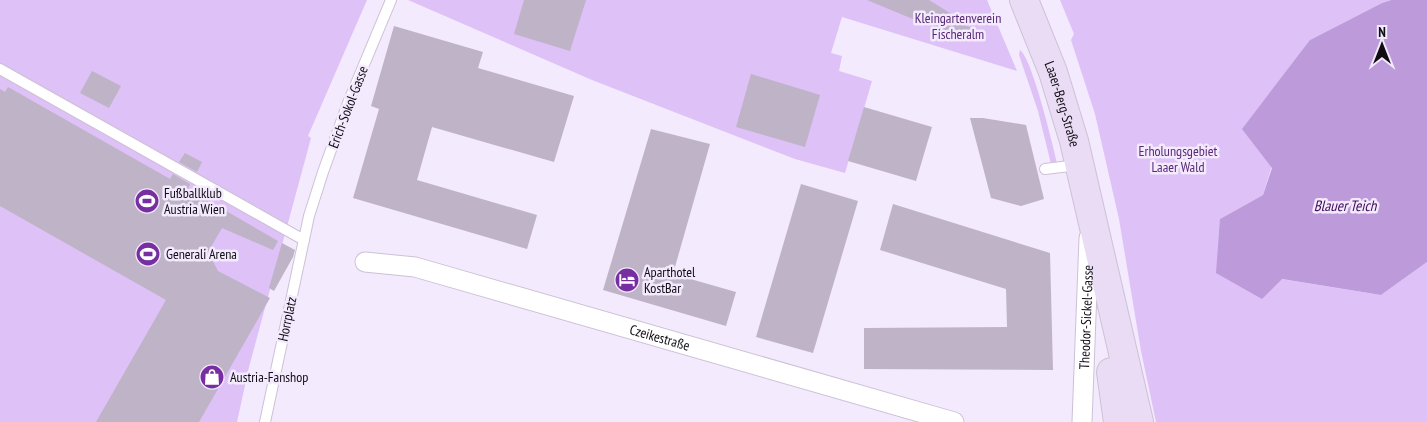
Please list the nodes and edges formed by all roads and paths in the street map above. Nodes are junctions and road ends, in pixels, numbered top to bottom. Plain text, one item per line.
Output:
1 (391, 0) edge
2 (1024, 0) edge
3 (0, 69) edge
4 (1079, 165) junction
5 (1045, 169) dead end
6 (1090, 212) junction
7 (309, 216) joint
8 (304, 240) junction
9 (365, 262) dead end
10 (265, 422) edge
11 (954, 422) edge
12 (1082, 422) edge
13 (1118, 422) edge
14 (1139, 422) edge

1 - 7 lane, Erich-Sokol-Gasse
2 - 4 main road, Laaer-Berg-Straße
3 - 8 lane
4 - 5 lane
4 - 6 main road, Laaer-Berg-Straße
6 - 12 street, Theodor-Sickel-Gasse
6 - 13 main road, Laaer-Berg-Straße
6 - 14 main road, Laaer-Berg-Straße
7 - 8 lane, Horrplatz
8 - 10 lane, Horrplatz
9 - 11 street, Czeikestraße

